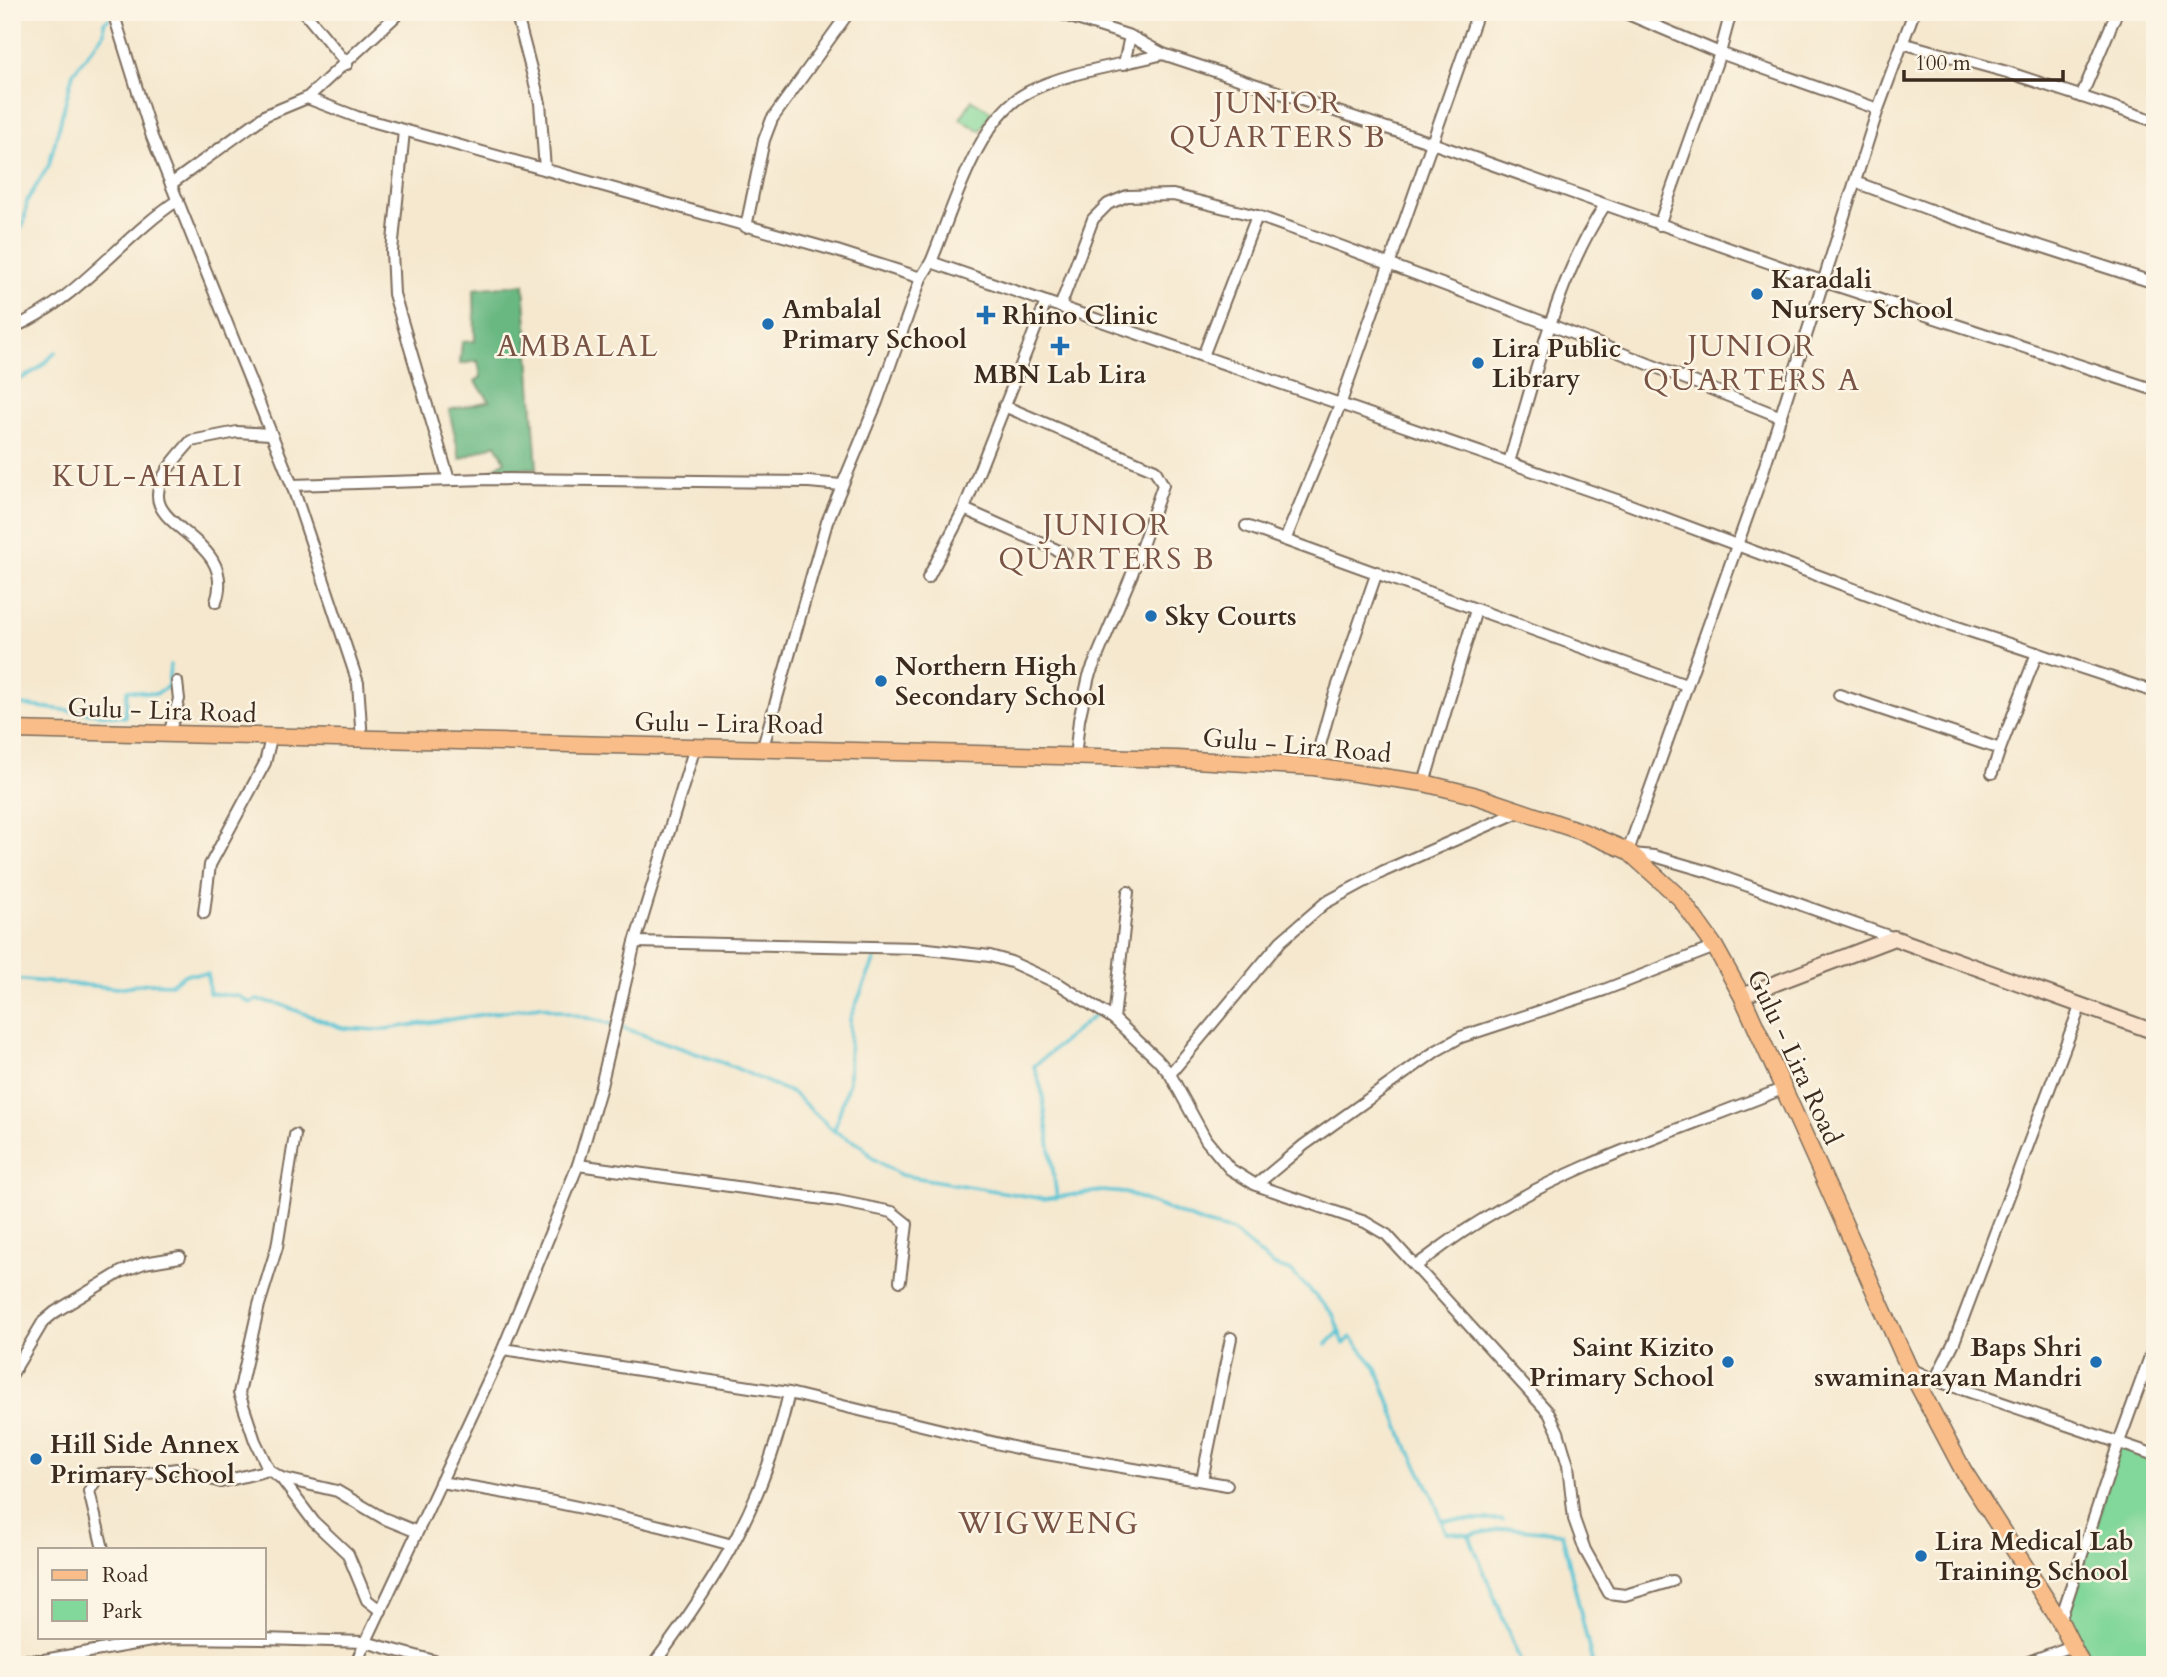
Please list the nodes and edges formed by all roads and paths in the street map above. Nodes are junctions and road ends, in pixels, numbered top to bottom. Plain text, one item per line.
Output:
1 (113, 12) edge
2 (304, 12) edge
3 (400, 12) edge
4 (516, 12) edge
5 (849, 12) edge
6 (1055, 12) edge
7 (1478, 12) edge
8 (1623, 12) edge
9 (1731, 12) edge
10 (1915, 12) edge
11 (2117, 12) edge
12 (1130, 36) junction
13 (1902, 43) junction
14 (1720, 53) junction
15 (1163, 54) junction
16 (347, 64) junction
17 (1124, 64) junction
18 (2081, 97) junction
19 (307, 98) junction
20 (1878, 109) junction
21 (2155, 121) edge
22 (404, 131) junction
23 (1432, 143) junction
24 (545, 169) junction
25 (1855, 182) junction
26 (171, 184) junction
27 (178, 200) junction
28 (1605, 205) junction
29 (1257, 216) junction
30 (1659, 225) junction
31 (746, 227) junction
32 (931, 262) junction
33 (1389, 264) junction
34 (921, 278) junction
35 (1825, 281) junction
36 (2155, 283) edge
37 (1045, 302) junction
38 (1060, 307) junction
39 (1551, 325) junction
40 (12, 328) edge
41 (1203, 356) junction
42 (2155, 390) edge
43 (1339, 405) junction
44 (1004, 406) junction
45 (1781, 417) junction
46 (270, 434) junction
47 (1509, 462) junction
48 (449, 480) junction
49 (292, 485) junction
50 (841, 485) junction
51 (964, 509) junction
52 (1246, 526) dead end
53 (1286, 538) junction
54 (1738, 544) junction
55 (1066, 554) dead end
56 (1377, 572) junction
57 (928, 578) dead end
58 (216, 602) dead end
59 (1476, 610) junction
60 (2037, 653) junction
61 (1686, 685) junction
62 (178, 686) dead end
63 (2155, 692) edge
64 (1839, 695) dead end
65 (12, 730) edge
66 (169, 734) junction
67 (271, 738) junction
68 (362, 741) junction
69 (695, 747) junction
70 (763, 747) junction
71 (2000, 749) junction
72 (1075, 758) junction
73 (1314, 767) junction
74 (1992, 773) dead end
75 (1424, 783) junction
76 (1521, 811) junction
77 (1630, 853) junction
78 (1128, 892) dead end
79 (204, 913) dead end
80 (1894, 938) junction
81 (635, 942) junction
82 (1715, 947) junction
83 (1742, 996) junction
84 (2080, 1007) junction
85 (1114, 1019) junction
86 (2155, 1032) edge
87 (1170, 1074) junction
88 (1782, 1089) junction
89 (295, 1135) dead end
90 (578, 1165) junction
91 (1256, 1185) junction
92 (180, 1257) dead end
93 (1417, 1265) junction
94 (901, 1281) dead end
95 (1231, 1338) dead end
96 (2155, 1343) edge
97 (503, 1349) junction
98 (1909, 1368) junction
99 (12, 1374) edge
100 (1935, 1380) junction
101 (789, 1392) junction
102 (2119, 1442) junction
103 (2155, 1455) edge
104 (269, 1470) junction
105 (281, 1478) junction
106 (1202, 1480) junction
107 (440, 1482) junction
108 (1227, 1485) dead end
109 (415, 1531) junction
110 (732, 1545) junction
111 (103, 1548) edge
112 (1672, 1581) dead end
113 (381, 1611) junction
114 (2060, 1621) junction
115 (365, 1642) junction
116 (2073, 1646) junction
117 (12, 1660) edge
118 (69, 1660) edge
119 (355, 1665) edge
120 (449, 1665) edge
121 (653, 1665) edge
122 (2020, 1665) edge
123 (2082, 1665) edge

1 - 26 street
2 - 16 street
3 - 16 street
4 - 24 street
5 - 31 street
6 - 12 street
7 - 23 street
8 - 14 street
9 - 14 street
10 - 13 street
11 - 18 street
12 - 15 street
12 - 17 street
13 - 18 street
13 - 20 street
14 - 20 street
14 - 30 street
15 - 17 street
15 - 23 street
16 - 19 street
17 - 32 street
18 - 21 street
19 - 22 street
19 - 26 street
20 - 25 street
22 - 24 street
22 - 48 street
23 - 28 street
23 - 33 street
24 - 31 street
25 - 35 street
25 - 36 street
26 - 27 street
27 - 40 street
27 - 46 street
28 - 30 street
28 - 39 street
29 - 33 street
29 - 38 street
29 - 41 street
30 - 35 street
31 - 34 street
32 - 34 street
32 - 37 street
33 - 39 street
33 - 43 street
34 - 50 street
35 - 42 street
35 - 45 street
37 - 38 street
37 - 44 street
38 - 41 street
39 - 45 street
39 - 47 street
41 - 43 street
43 - 47 street
43 - 53 street
44 - 51 street
44 - 72 street
45 - 54 street
46 - 49 street
46 - 58 street
47 - 54 street
48 - 49 street
48 - 50 street
49 - 68 street
50 - 70 street
51 - 55 street
51 - 57 street
52 - 53 street
53 - 56 street
54 - 60 street
54 - 61 street
56 - 59 street
56 - 73 street
59 - 61 street
59 - 75 street
60 - 63 street
60 - 71 street
61 - 77 street
62 - 66 street
64 - 71 street
65 - 66 main road, Gulu - Lira Road
66 - 67 main road, Gulu - Lira Road
67 - 68 main road, Gulu - Lira Road
67 - 79 street
68 - 69 main road, Gulu - Lira Road
69 - 70 main road, Gulu - Lira Road
69 - 81 street
70 - 72 main road, Gulu - Lira Road
71 - 74 street
72 - 73 main road, Gulu - Lira Road
73 - 75 main road, Gulu - Lira Road
75 - 76 main road, Gulu - Lira Road
76 - 77 main road, Gulu - Lira Road
76 - 87 street
77 - 80 street
77 - 82 main road, Gulu - Lira Road
78 - 85 street
80 - 83 main road
80 - 84 main road
81 - 85 street
81 - 90 street
82 - 83 main road, Gulu - Lira Road
82 - 91 street
83 - 88 main road, Gulu - Lira Road
84 - 86 main road
84 - 100 street
85 - 87 street
87 - 91 street
88 - 93 street
88 - 98 main road, Gulu - Lira Road
89 - 104 street
90 - 94 street
90 - 97 street
91 - 93 street
92 - 99 street
93 - 112 street
95 - 106 street
96 - 102 street
97 - 101 street
97 - 107 street
98 - 100 street
98 - 114 main road, Gulu - Lira Road
100 - 102 street
101 - 106 street
101 - 110 street
102 - 103 street
102 - 114 street
104 - 105 street
104 - 111 street
105 - 109 street
105 - 113 street
106 - 108 street
107 - 109 street
107 - 110 street
109 - 113 street
110 - 121 street
113 - 115 street
114 - 116 main road, Gulu - Lira Road
115 - 118 street
115 - 119 street
115 - 120 street
116 - 122 street
116 - 123 main road, Gulu - Lira Road
117 - 118 street

